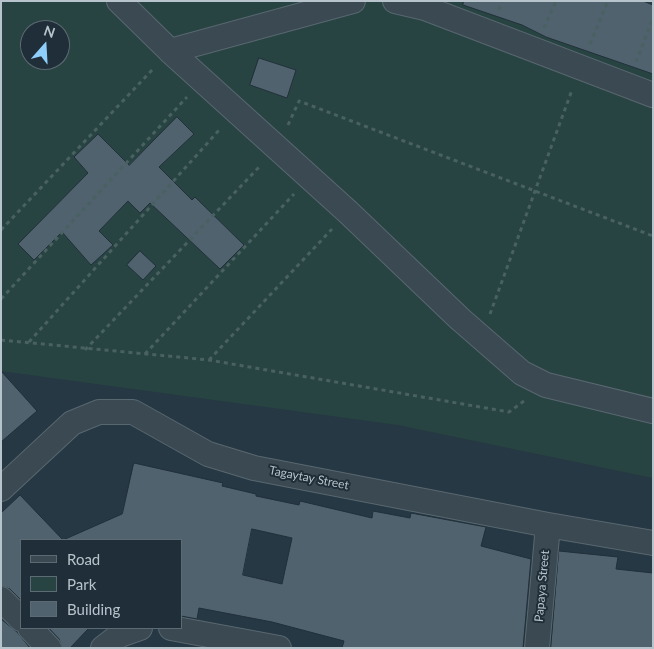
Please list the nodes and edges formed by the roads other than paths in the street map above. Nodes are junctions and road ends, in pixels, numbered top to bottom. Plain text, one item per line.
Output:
1 (119, 1) edge
2 (353, 1) edge
3 (395, 1) edge
4 (170, 51) junction
5 (653, 95) edge
6 (653, 410) edge
7 (1, 489) edge
8 (548, 525) junction
9 (653, 542) edge
10 (1, 599) edge
11 (20, 618) edge
12 (31, 629) edge
13 (137, 629) edge
14 (176, 629) edge
15 (49, 648) edge
16 (103, 648) edge
17 (279, 648) edge
18 (537, 648) edge

1 - 4 street
2 - 4 street
3 - 5 street
4 - 6 street
7 - 8 street, Tagaytay Street
8 - 9 street, Tagaytay Street
8 - 18 street, Papaya Street
10 - 11 street
12 - 15 street
13 - 16 street
14 - 17 street

